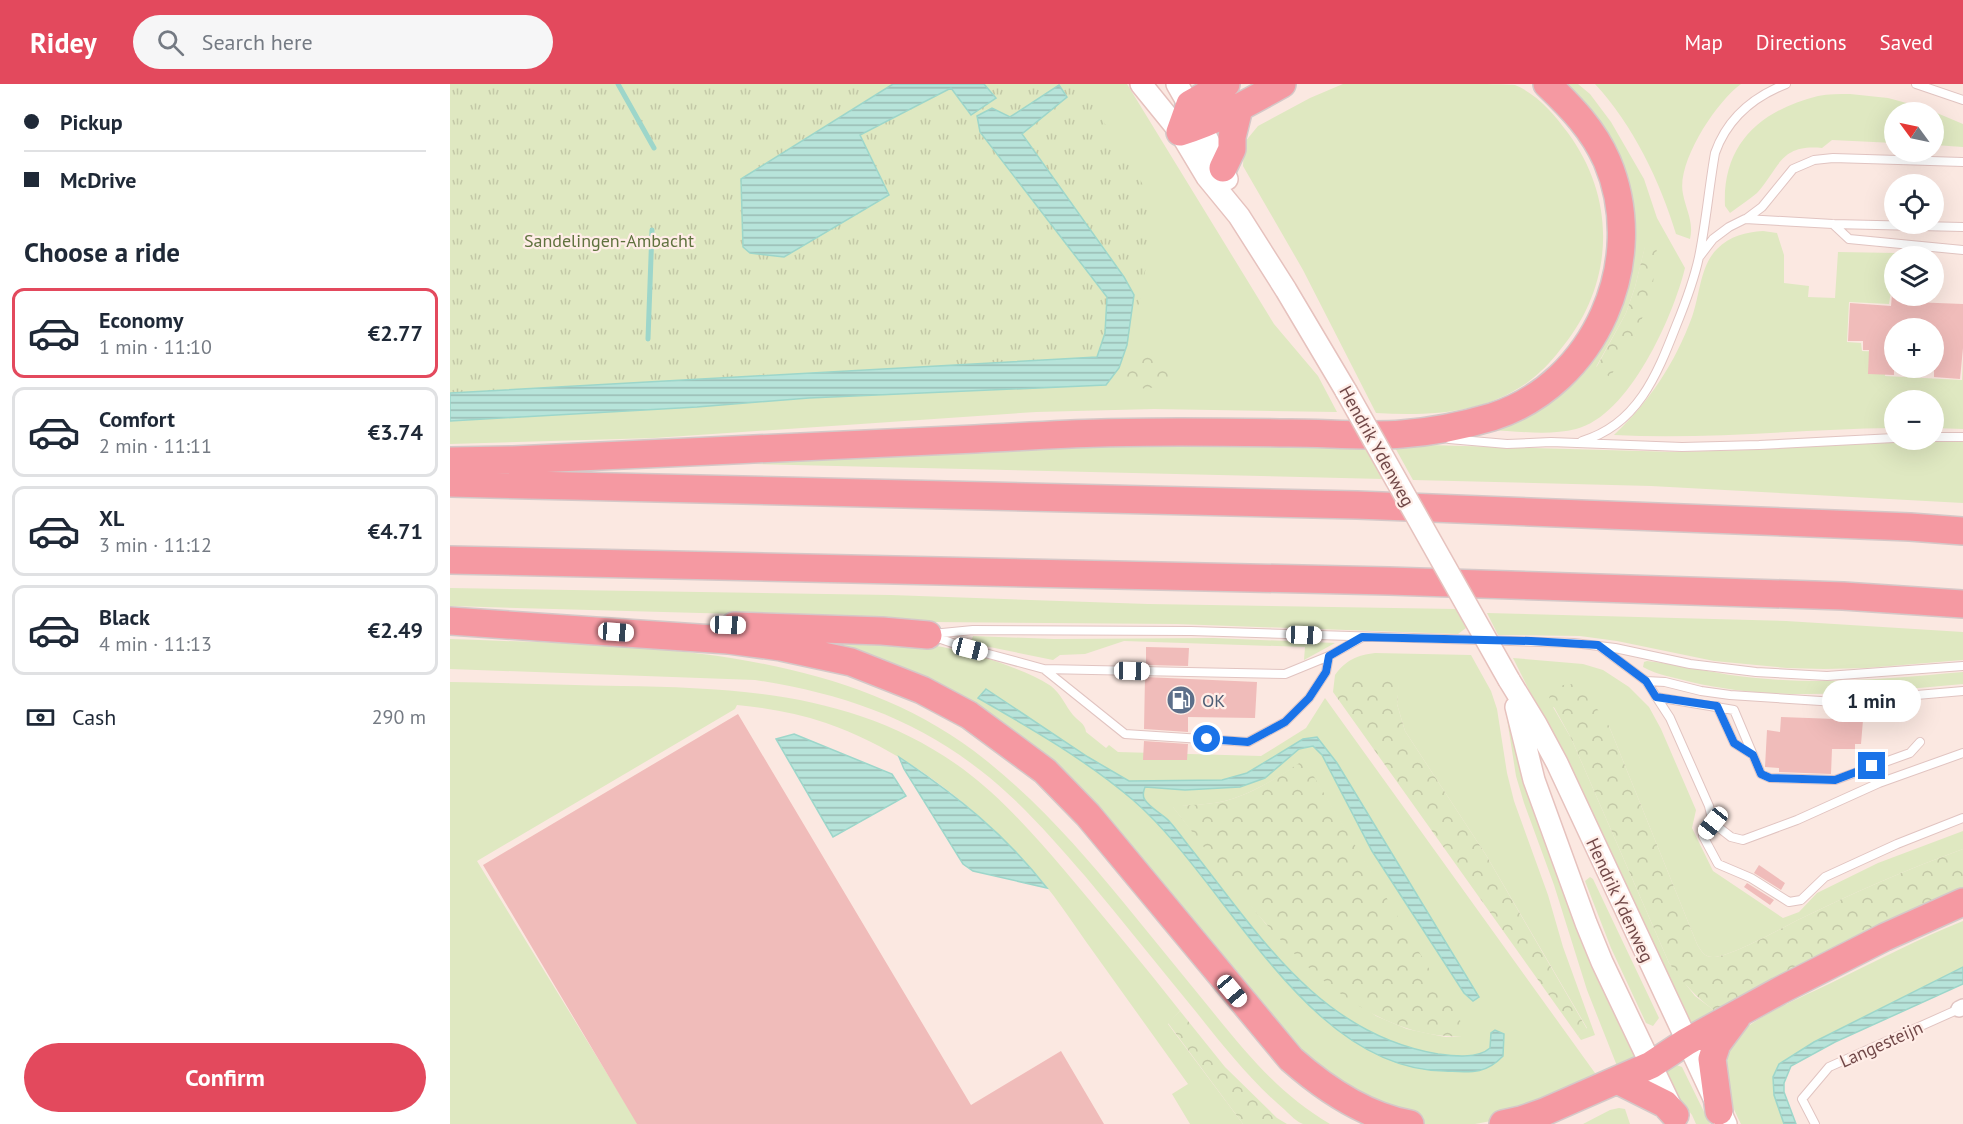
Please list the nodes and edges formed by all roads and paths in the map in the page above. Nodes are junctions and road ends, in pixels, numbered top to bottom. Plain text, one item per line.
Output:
1 (1141, 84) edge
2 (1226, 84) edge
3 (1282, 84) edge
4 (1547, 84) edge
5 (1786, 84) edge
6 (1916, 84) edge
7 (1963, 100) edge
8 (1239, 108) junction
9 (1187, 112) edge
10 (1963, 162) edge
11 (1223, 168) junction
12 (1239, 216) junction
13 (1745, 219) junction
14 (1833, 224) junction
15 (1963, 227) edge
16 (1963, 250) edge
17 (1699, 258) junction
18 (1402, 434) junction
19 (1944, 437) edge
20 (1963, 437) edge
21 (1884, 439) edge
22 (1576, 443) junction
23 (450, 461) edge
24 (450, 483) edge
25 (1963, 531) edge
26 (450, 560) edge
27 (1963, 604) edge
28 (450, 621) edge
29 (526, 625) junction
30 (928, 635) junction
31 (1362, 637) junction
32 (1598, 645) junction
33 (1329, 656) junction
34 (1963, 666) edge
35 (1044, 669) junction
36 (1509, 680) junction
37 (1646, 681) junction
38 (1963, 691) edge
39 (1656, 697) junction
40 (1717, 706) junction
41 (1920, 742) dead end
42 (1963, 753) edge
43 (1753, 755) junction
44 (1963, 818) edge
45 (1713, 823) junction
46 (1963, 902) edge
47 (1961, 1008) edge
48 (1742, 1012) junction
49 (1686, 1042) junction
50 (1651, 1065) junction
51 (1617, 1080) junction
52 (1722, 1117) edge
53 (1677, 1119) edge
54 (1410, 1124) edge
55 (1503, 1124) edge
56 (1815, 1124) edge

1 - 9 main road, Hendrik Ydenweg
2 - 9 highway
3 - 8 highway
4 - 18 highway
5 - 17 lane
6 - 7 lane
8 - 9 highway
8 - 11 highway
9 - 11 main road, Hendrik Ydenweg
9 - 12 main road, Hendrik Ydenweg
10 - 13 lane
11 - 12 main road, Hendrik Ydenweg
12 - 36 main road, Hendrik Ydenweg, bridge
13 - 14 lane
13 - 17 lane
14 - 15 lane
14 - 16 lane
17 - 22 lane
18 - 22 lane
18 - 23 highway
19 - 20 lane
21 - 22 lane
24 - 25 highway
26 - 27 highway
28 - 29 highway
29 - 30 highway
29 - 54 highway
30 - 31 lane
30 - 35 lane
31 - 32 lane
31 - 33 lane
32 - 34 lane
32 - 37 lane
33 - 35 lane
33 - 35 lane
36 - 49 main road, Hendrik Ydenweg
36 - 50 main road, Hendrik Ydenweg
37 - 38 lane
37 - 39 lane
39 - 40 lane
39 - 45 lane
40 - 43 lane
40 - 43 lane
41 - 43 lane
42 - 45 lane
44 - 45 lane
46 - 48 highway
47 - 56 lane, Langesteijn
48 - 49 highway
48 - 52 highway
49 - 50 highway
49 - 52 main road, Hendrik Ydenweg
50 - 51 highway
50 - 53 main road, Hendrik Ydenweg
51 - 53 highway
51 - 55 highway

